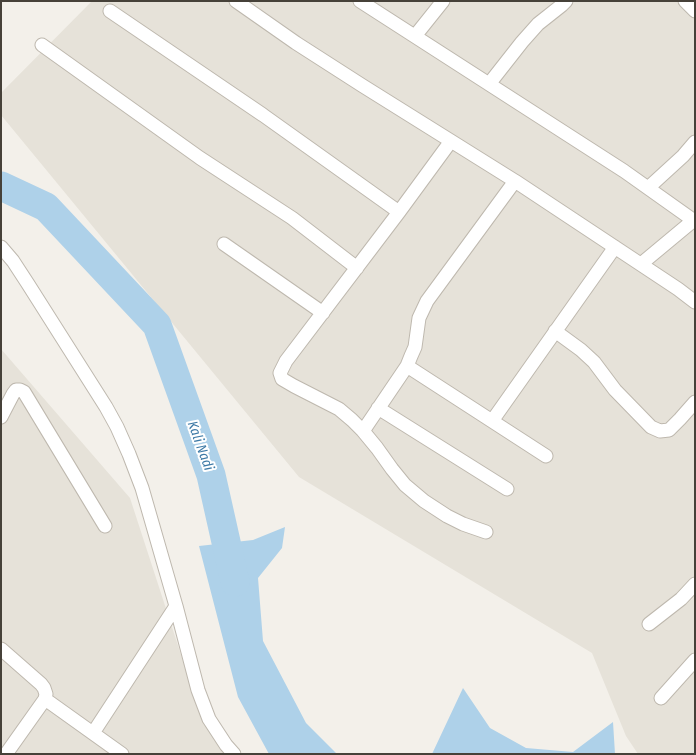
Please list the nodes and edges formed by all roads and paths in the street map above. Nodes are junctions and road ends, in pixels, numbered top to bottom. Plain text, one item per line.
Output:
1 (236, 1) edge
2 (360, 1) edge
3 (443, 1) edge
4 (566, 1) edge
5 (685, 1) edge
6 (110, 11) dead end
7 (695, 11) edge
8 (415, 36) junction
9 (42, 45) dead end
10 (489, 84) junction
11 (451, 141) junction
12 (695, 142) edge
13 (515, 181) junction
14 (648, 188) junction
15 (400, 212) junction
16 (694, 219) edge
17 (224, 244) dead end
18 (1, 247) edge
19 (616, 248) junction
20 (641, 264) junction
21 (357, 268) junction
22 (695, 302) edge
23 (323, 313) junction
24 (555, 331) junction
25 (407, 366) junction
26 (695, 402) edge
27 (378, 408) junction
28 (1, 417) edge
29 (492, 421) junction
30 (363, 431) junction
31 (546, 456) dead end
32 (507, 489) dead end
33 (105, 526) dead end
34 (486, 532) dead end
35 (695, 584) edge
36 (176, 606) junction
37 (649, 624) dead end
38 (1, 649) edge
39 (695, 660) edge
40 (661, 698) dead end
41 (45, 699) junction
42 (93, 733) junction
43 (6, 754) edge
44 (122, 754) edge
45 (234, 754) edge

1 - 11 street
2 - 8 street
3 - 8 street
4 - 10 street
5 - 7 street
6 - 15 street
8 - 10 street
9 - 21 street
10 - 14 street
11 - 13 street
11 - 15 street
12 - 14 street
13 - 19 street
13 - 25 street
14 - 16 street
15 - 21 street
16 - 20 street
17 - 23 street
18 - 36 street
19 - 20 street
19 - 24 street
20 - 22 street
21 - 23 street
23 - 30 street
24 - 26 street
24 - 29 street
25 - 27 street
25 - 29 street
27 - 30 street
27 - 32 street
28 - 33 street
29 - 31 street
30 - 34 street
35 - 37 street
36 - 42 street
36 - 45 street
38 - 41 street
39 - 40 street
41 - 42 street
41 - 43 street
42 - 44 street

